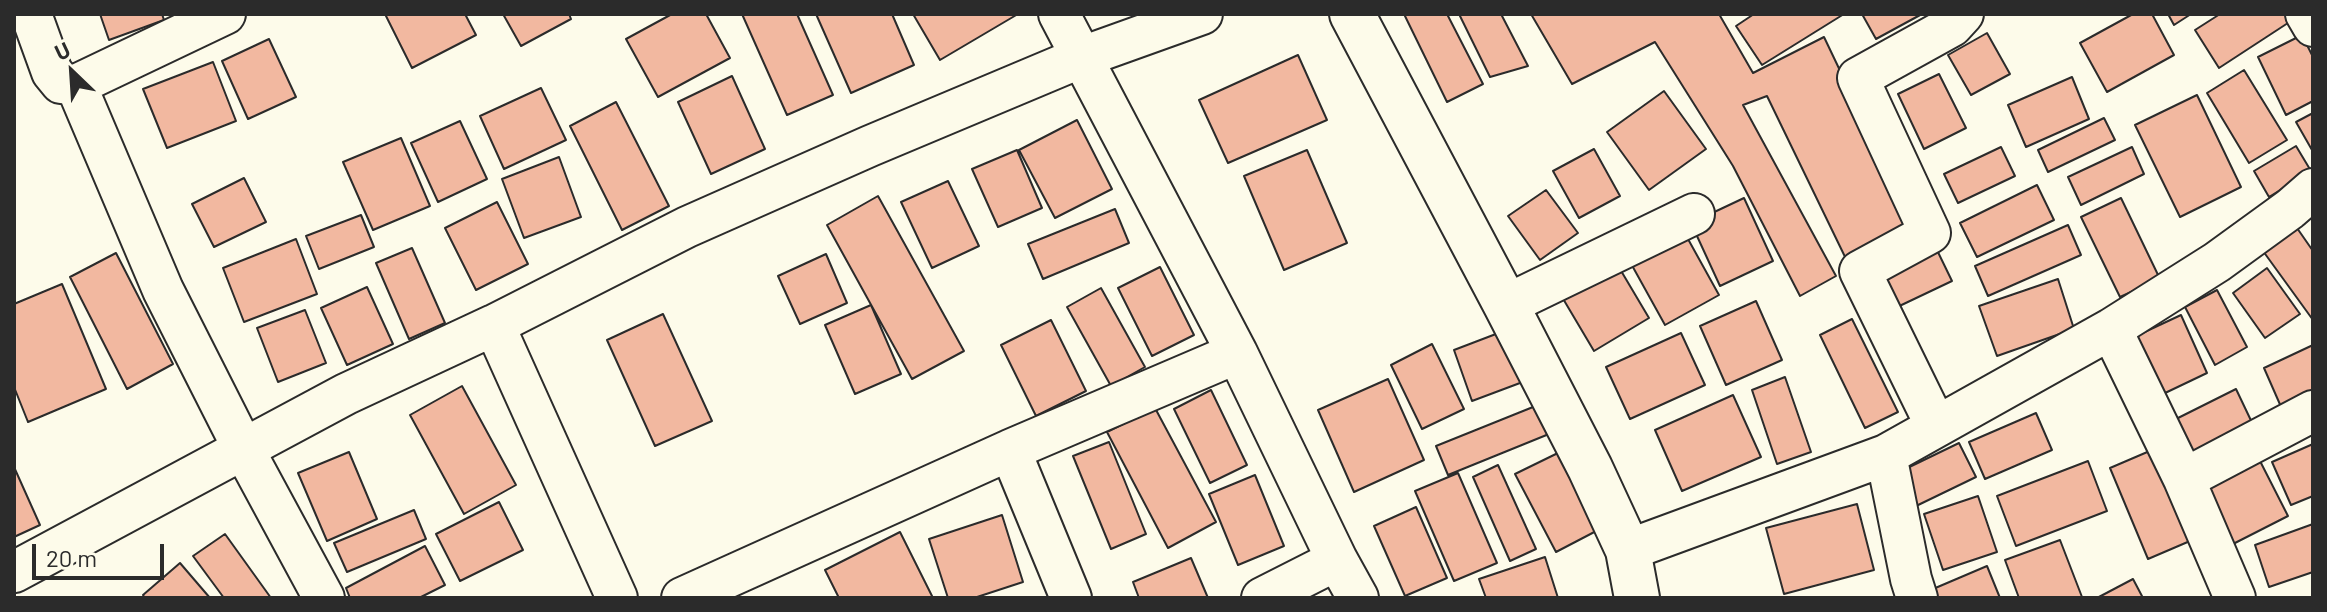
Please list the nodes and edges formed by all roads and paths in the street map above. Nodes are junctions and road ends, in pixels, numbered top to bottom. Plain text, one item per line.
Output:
1 (225, 14) edge
2 (1059, 14) edge
3 (1202, 14) edge
4 (1352, 14) edge
5 (1963, 14) edge
6 (2306, 14) edge
7 (26, 21) edge
8 (2313, 26) edge
9 (1082, 57) junction
10 (76, 85) junction
11 (2313, 189) edge
12 (1694, 214) dead end
13 (1506, 305) junction
14 (494, 325) junction
15 (2111, 329) junction
16 (1237, 353) junction
17 (2313, 411) edge
18 (1936, 426) junction
19 (244, 450) junction
20 (1010, 450) junction
21 (1886, 455) junction
22 (2184, 479) junction
23 (1628, 550) junction
24 (1337, 560) junction
25 (14, 572) edge
26 (324, 598) edge
27 (617, 598) edge
28 (682, 598) edge
29 (1071, 598) edge
30 (1262, 598) edge
31 (1358, 598) edge
32 (1637, 598) edge
33 (1917, 598) edge
34 (2235, 598) edge

1 - 10 street
2 - 9 street
3 - 9 street
4 - 13 street
5 - 18 street
6 - 8 street
7 - 10 street
9 - 14 street
9 - 16 street
10 - 19 street
11 - 15 street
12 - 13 street
13 - 23 street
14 - 19 street
14 - 27 street
15 - 18 street
15 - 22 street
16 - 20 street
16 - 24 street
17 - 22 street
18 - 21 street
19 - 25 street
19 - 26 street
20 - 28 street
20 - 29 street
21 - 23 street
21 - 33 street
22 - 34 street
23 - 32 street
24 - 30 street
24 - 31 street

